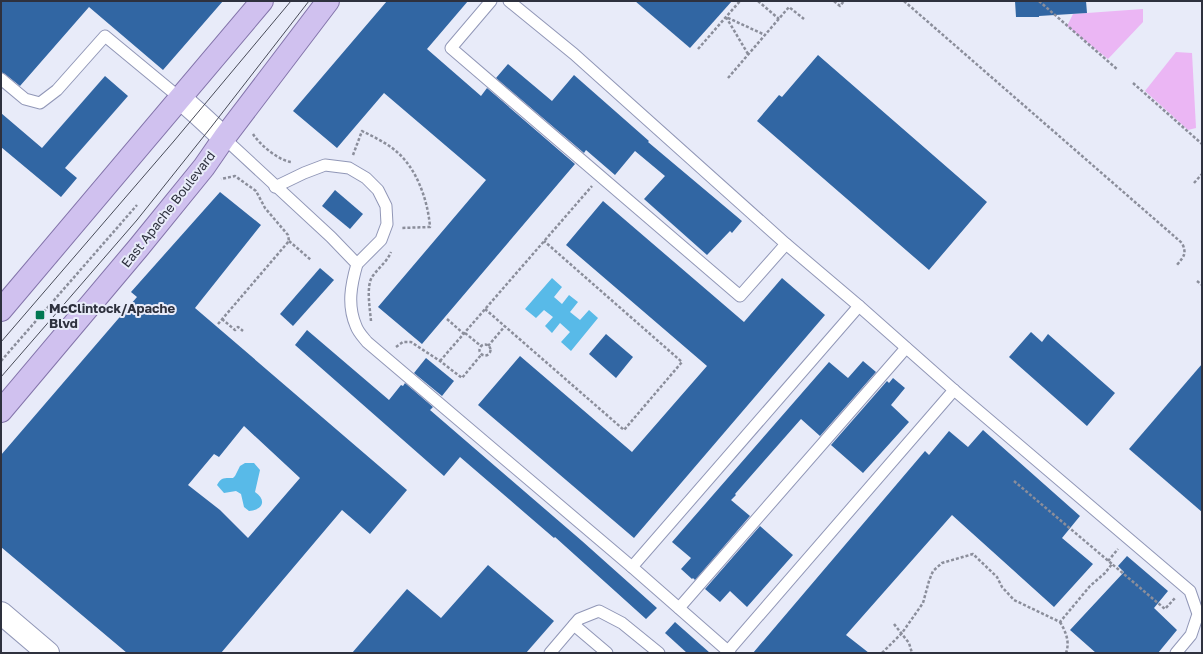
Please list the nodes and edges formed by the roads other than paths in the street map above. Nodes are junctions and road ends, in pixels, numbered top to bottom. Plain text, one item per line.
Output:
1 (262, 1) edge
2 (328, 1) edge
3 (491, 1) edge
4 (508, 1) edge
5 (1, 79) edge
6 (180, 98) junction
7 (224, 138) junction
8 (275, 187) junction
9 (786, 244) junction
10 (358, 264) junction
11 (859, 306) junction
12 (1, 310) edge
13 (906, 348) junction
14 (954, 390) junction
15 (1, 411) edge
16 (632, 566) junction
17 (679, 608) junction
18 (1, 613) edge
19 (574, 624) junction
20 (729, 652) edge
21 (48, 653) edge
22 (550, 653) edge
23 (607, 653) edge
24 (659, 653) edge
25 (1176, 653) edge

1 - 6 main road
2 - 7 main road, East Apache Boulevard
3 - 9 lane
4 - 9 lane
5 - 6 lane
6 - 7 main road
6 - 12 main road
7 - 8 lane
7 - 15 main road, East Apache Boulevard
8 - 10 lane
8 - 10 lane
9 - 11 lane
10 - 16 lane
11 - 13 lane
11 - 16 lane
13 - 14 lane
13 - 17 lane
14 - 20 lane
14 - 25 lane
16 - 17 lane
17 - 20 lane
18 - 21 main road
19 - 22 lane
19 - 23 lane
19 - 24 lane

